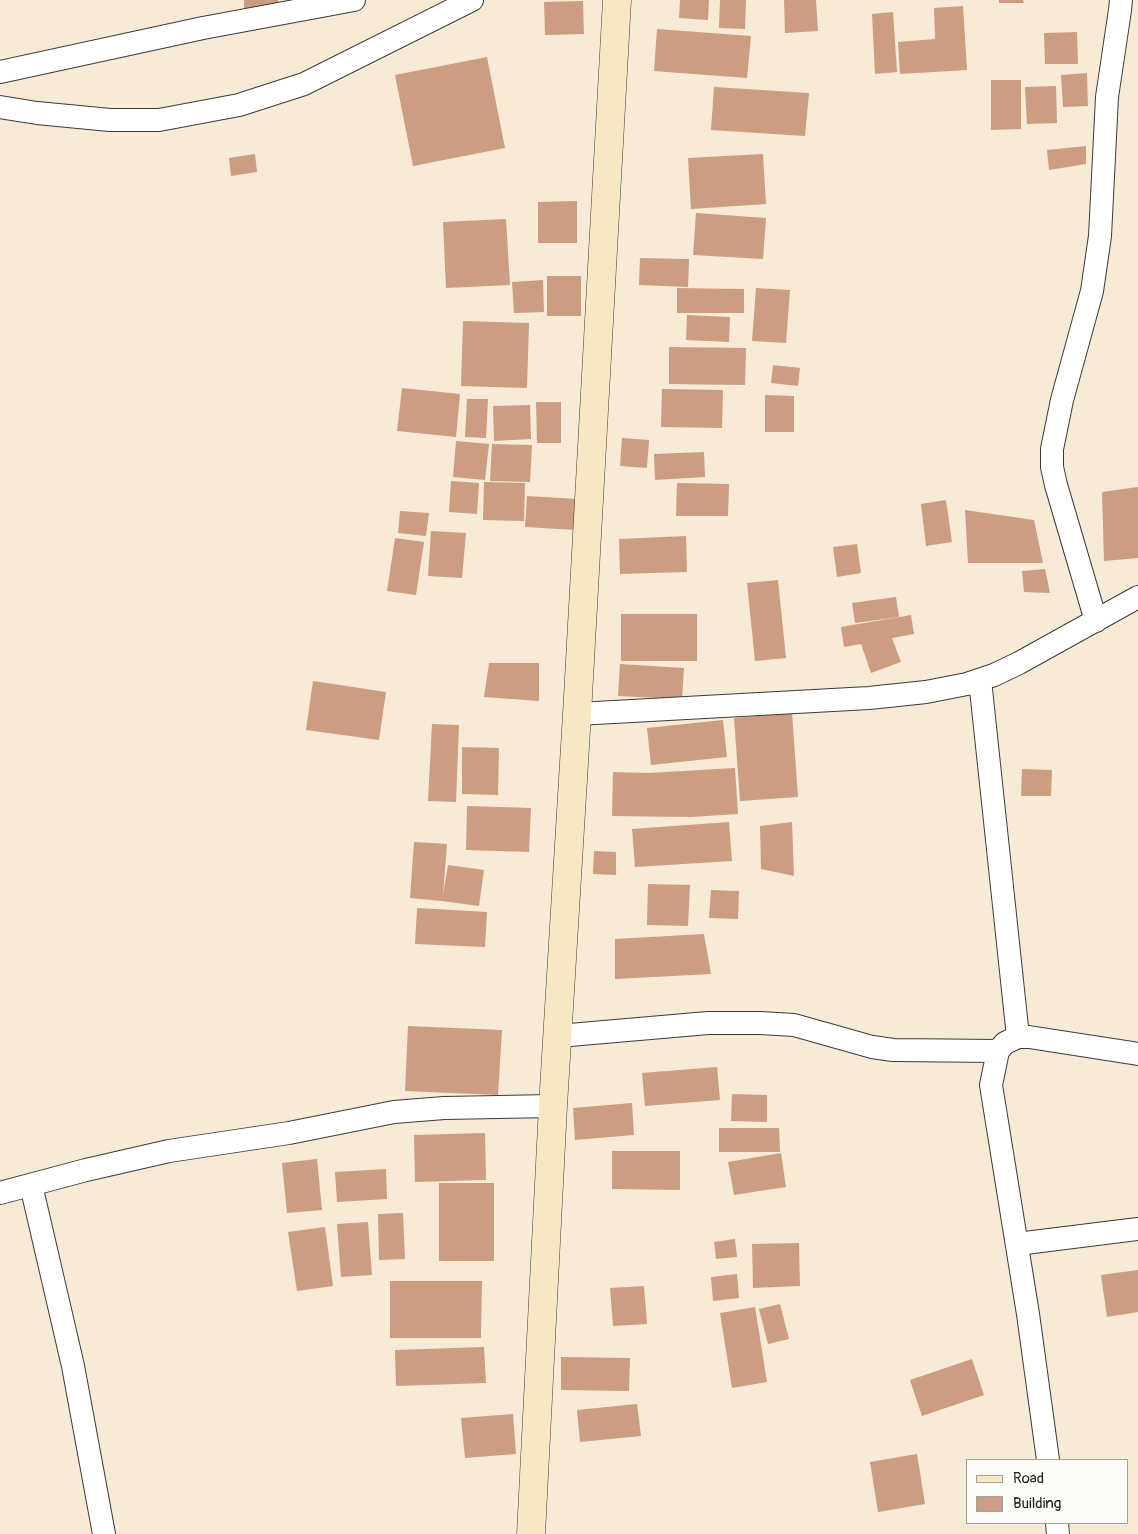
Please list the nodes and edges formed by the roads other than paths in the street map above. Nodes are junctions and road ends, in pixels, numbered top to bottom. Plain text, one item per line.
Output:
1 (354, 0) edge
2 (472, 0) edge
3 (616, 0) edge
4 (1120, 0) edge
5 (0, 72) edge
6 (0, 107) edge
7 (1138, 598) edge
8 (1096, 621) junction
9 (980, 680) junction
10 (577, 714) junction
11 (558, 1036) junction
12 (1018, 1037) junction
13 (998, 1051) junction
14 (1138, 1054) edge
15 (553, 1106) junction
16 (31, 1185) junction
17 (0, 1193) edge
18 (1138, 1229) edge
19 (1017, 1244) junction
20 (1048, 1459) edge
21 (104, 1534) edge
22 (531, 1534) edge

1 - 5 street
2 - 6 street
3 - 10 main road
4 - 8 street
7 - 8 street
8 - 9 street
9 - 10 street
9 - 12 street
10 - 11 main road
11 - 13 street
11 - 15 main road
12 - 13 street
12 - 14 street
13 - 19 street
15 - 16 street
15 - 22 main road
16 - 17 street
16 - 21 street
18 - 19 street
19 - 20 street

